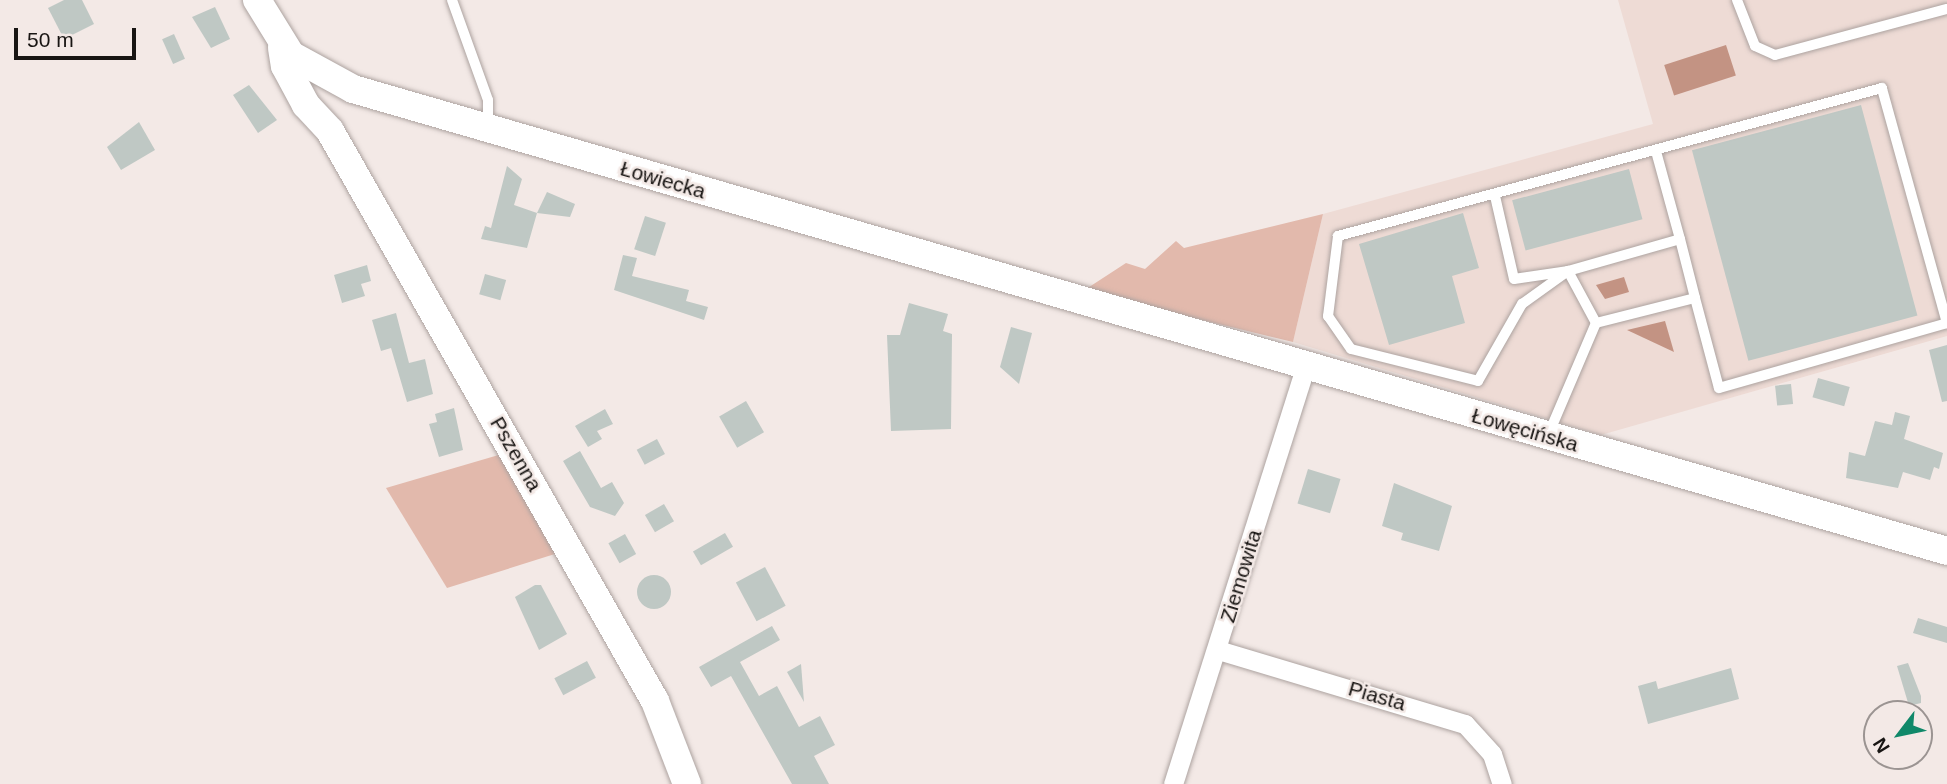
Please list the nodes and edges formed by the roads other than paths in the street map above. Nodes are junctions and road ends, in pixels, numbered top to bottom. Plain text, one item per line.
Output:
1 (257, 0) edge
2 (452, 0) edge
3 (1737, 0) edge
4 (1947, 9) edge
5 (282, 44) junction
6 (341, 85) junction
7 (323, 125) junction
8 (488, 128) junction
9 (1656, 151) junction
10 (1495, 196) junction
11 (1680, 239) junction
12 (1568, 271) junction
13 (1695, 298) junction
14 (1104, 310) joint
15 (1596, 323) junction
16 (1305, 367) junction
17 (1547, 437) junction
18 (1947, 551) edge
19 (1218, 650) junction
20 (687, 784) edge
21 (1173, 784) edge
22 (1502, 784) edge

1 - 5 street, Łowiecka
2 - 8 lane
3 - 4 lane
5 - 6 street, Łowiecka
5 - 7 street, Pszenna
6 - 7 street
6 - 8 street, Łowiecka
7 - 20 street, Pszenna
8 - 14 street, Łowiecka
9 - 10 lane
9 - 11 lane
9 - 13 lane
10 - 12 lane
10 - 12 lane
11 - 12 lane
11 - 13 lane
12 - 15 lane
13 - 15 lane
14 - 16 street, Łowęcińska
15 - 17 lane
16 - 17 street, Łowęcińska
16 - 19 street, Ziemowita
17 - 18 street, Łowęcińska
19 - 21 street, Ziemowita
19 - 22 street, Piasta

